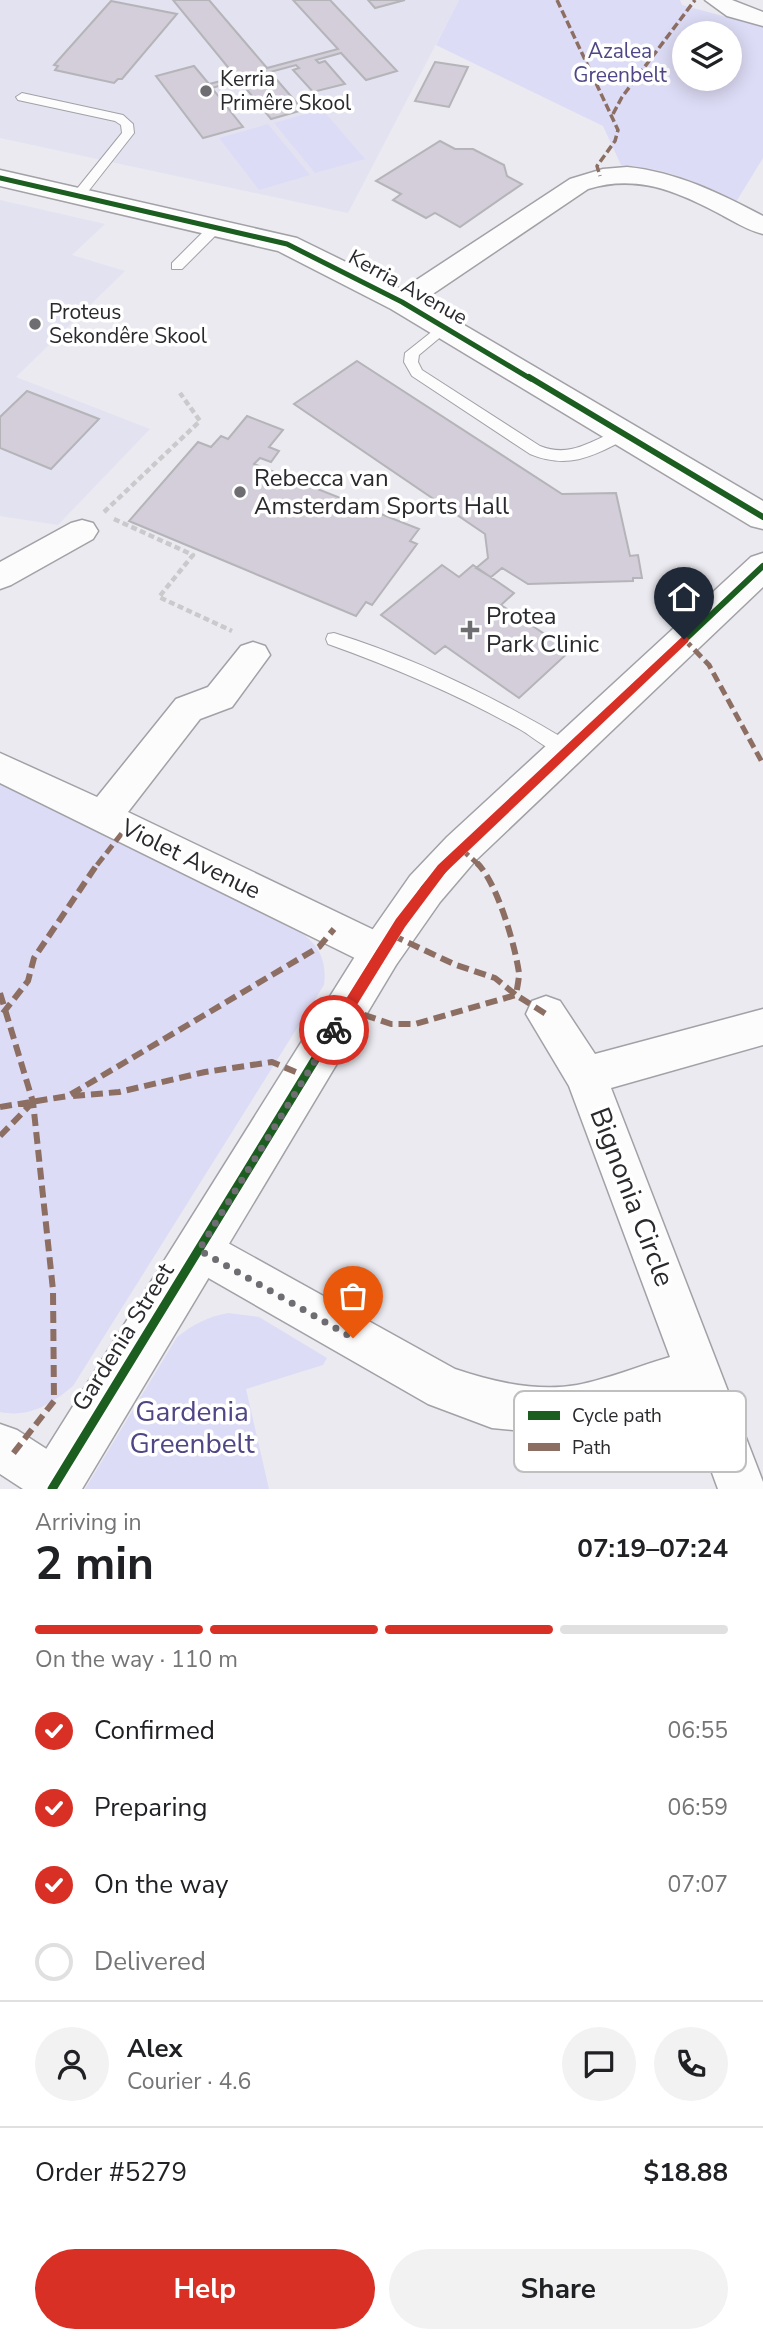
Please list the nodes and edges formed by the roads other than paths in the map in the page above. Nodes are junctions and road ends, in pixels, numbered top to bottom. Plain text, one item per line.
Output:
1 (716, 0) edge
2 (763, 19) edge
3 (22, 97) dead end
4 (0, 178) edge
5 (78, 195) junction
6 (763, 226) edge
7 (216, 227) junction
8 (177, 266) dead end
9 (402, 302) junction
10 (444, 327) junction
11 (623, 434) junction
12 (763, 517) edge
13 (82, 531) dead end
14 (763, 566) edge
15 (0, 577) edge
16 (334, 639) dead end
17 (253, 655) road end
18 (567, 749) junction
19 (0, 766) edge
20 (103, 817) junction
21 (381, 953) junction
22 (546, 1014) dead end
23 (763, 1027) edge
24 (586, 1076) junction
25 (199, 1250) junction
26 (698, 1372) junction
27 (634, 1391) edge
28 (705, 1391) edge
29 (514, 1407) edge
30 (0, 1447) edge
31 (735, 1472) edge
32 (54, 1486) edge
33 (741, 1489) edge

1 - 2 street
3 - 5 lane
4 - 5 street, Kerria Avenue
5 - 7 street, Kerria Avenue
6 - 9 street
7 - 8 lane
7 - 9 street, Kerria Avenue
9 - 10 street, Kerria Avenue
10 - 11 street, Kerria Avenue
10 - 11 lane
11 - 12 street, Kerria Avenue
13 - 15 street
14 - 18 street, Gardenia Street
16 - 18 lane
17 - 20 street
18 - 21 street, Gardenia Street
19 - 20 street, Violet Avenue
20 - 21 street, Violet Avenue
21 - 25 street, Gardenia Street
22 - 24 street
23 - 24 street, Bignonia Circle
24 - 26 street, Bignonia Circle
25 - 29 street
25 - 32 street, Gardenia Street
26 - 27 street
26 - 28 street, Bignonia Circle
30 - 32 street
31 - 33 street, Bignonia Circle

